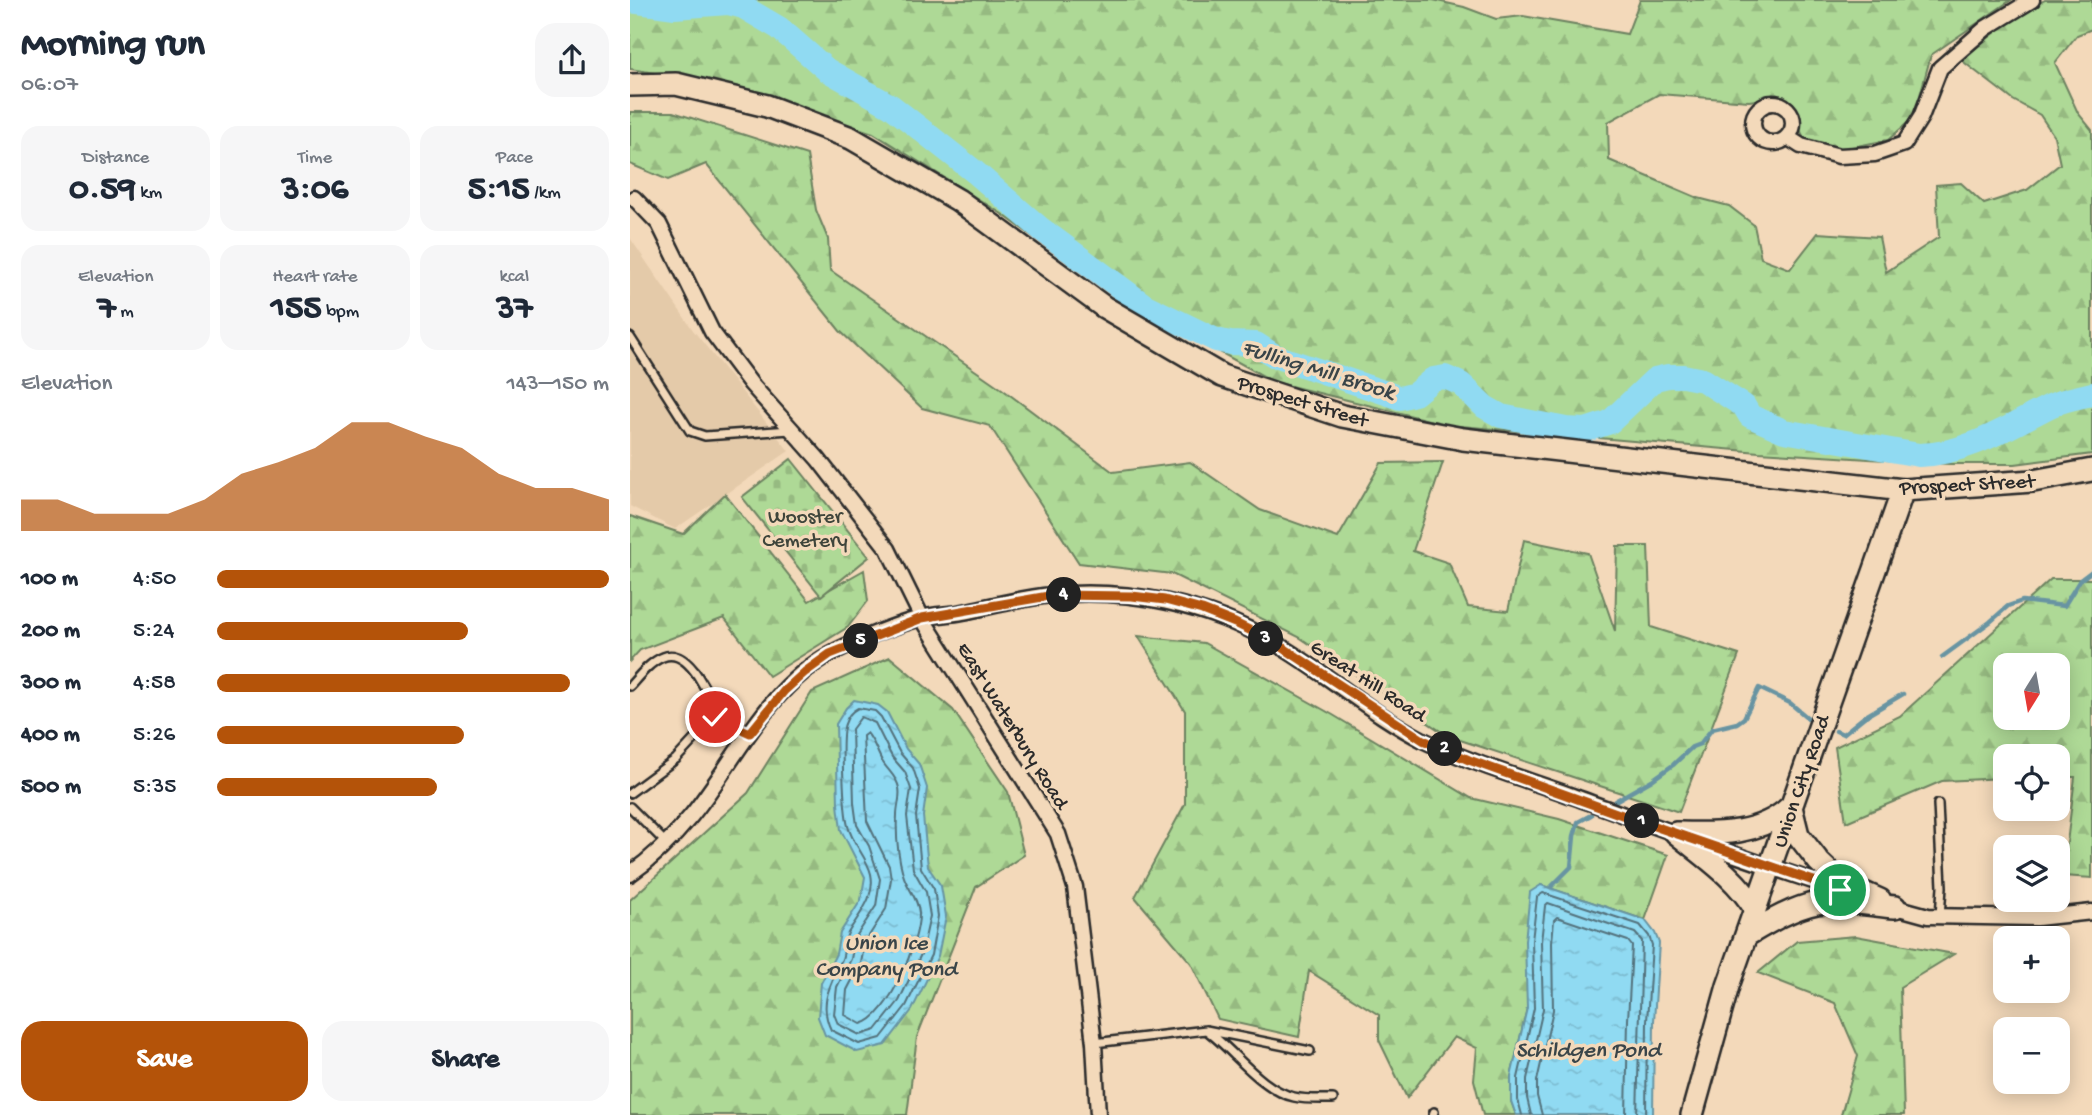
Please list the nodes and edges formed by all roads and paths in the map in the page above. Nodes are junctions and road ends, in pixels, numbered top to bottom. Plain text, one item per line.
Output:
1 (2032, 0) edge
2 (630, 85) edge
3 (1787, 137) dead end
4 (634, 198) dead end
5 (630, 337) edge
6 (792, 430) junction
7 (2092, 470) edge
8 (1903, 490) junction
9 (922, 618) junction
10 (630, 686) edge
11 (715, 717) junction
12 (750, 733) junction
13 (630, 793) edge
14 (1938, 804) dead end
15 (1791, 806) junction
16 (630, 807) edge
17 (1676, 833) junction
18 (667, 843) junction
19 (1769, 867) junction
20 (630, 874) edge
21 (1895, 907) junction
22 (1755, 909) junction
23 (2092, 912) edge
24 (1940, 917) junction
25 (1747, 934) junction
26 (1206, 1030) junction
27 (1094, 1043) junction
28 (1310, 1051) dead end
29 (1333, 1099) dead end
30 (1098, 1115) edge
31 (1692, 1115) edge

1 - 3 street
2 - 8 main road, Prospect Street
4 - 6 street, East Waterbury Road
5 - 6 lane
6 - 9 street, East Waterbury Road
7 - 8 main road, Prospect Street
8 - 15 main road, Union City Road
9 - 12 street, Great Hill Road
9 - 17 street, Great Hill Road
9 - 27 street, East Waterbury Road
10 - 11 lane
11 - 12 lane
11 - 13 lane
12 - 18 street, Great Hill Road
14 - 24 lane
15 - 17 main road
15 - 19 main road, Union City Road
15 - 21 main road
16 - 18 lane
17 - 19 street, Great Hill Road
17 - 22 main road
18 - 20 street, Great Hill Road
19 - 21 street, Great Hill Road
19 - 22 main road, Union City Road
21 - 24 street, Great Hill Road
21 - 25 main road
22 - 25 main road, Union City Road
23 - 24 street, Great Hill Road
25 - 31 main road, Union City Road
26 - 27 lane
26 - 28 lane
26 - 29 lane
27 - 30 street, East Waterbury Road

